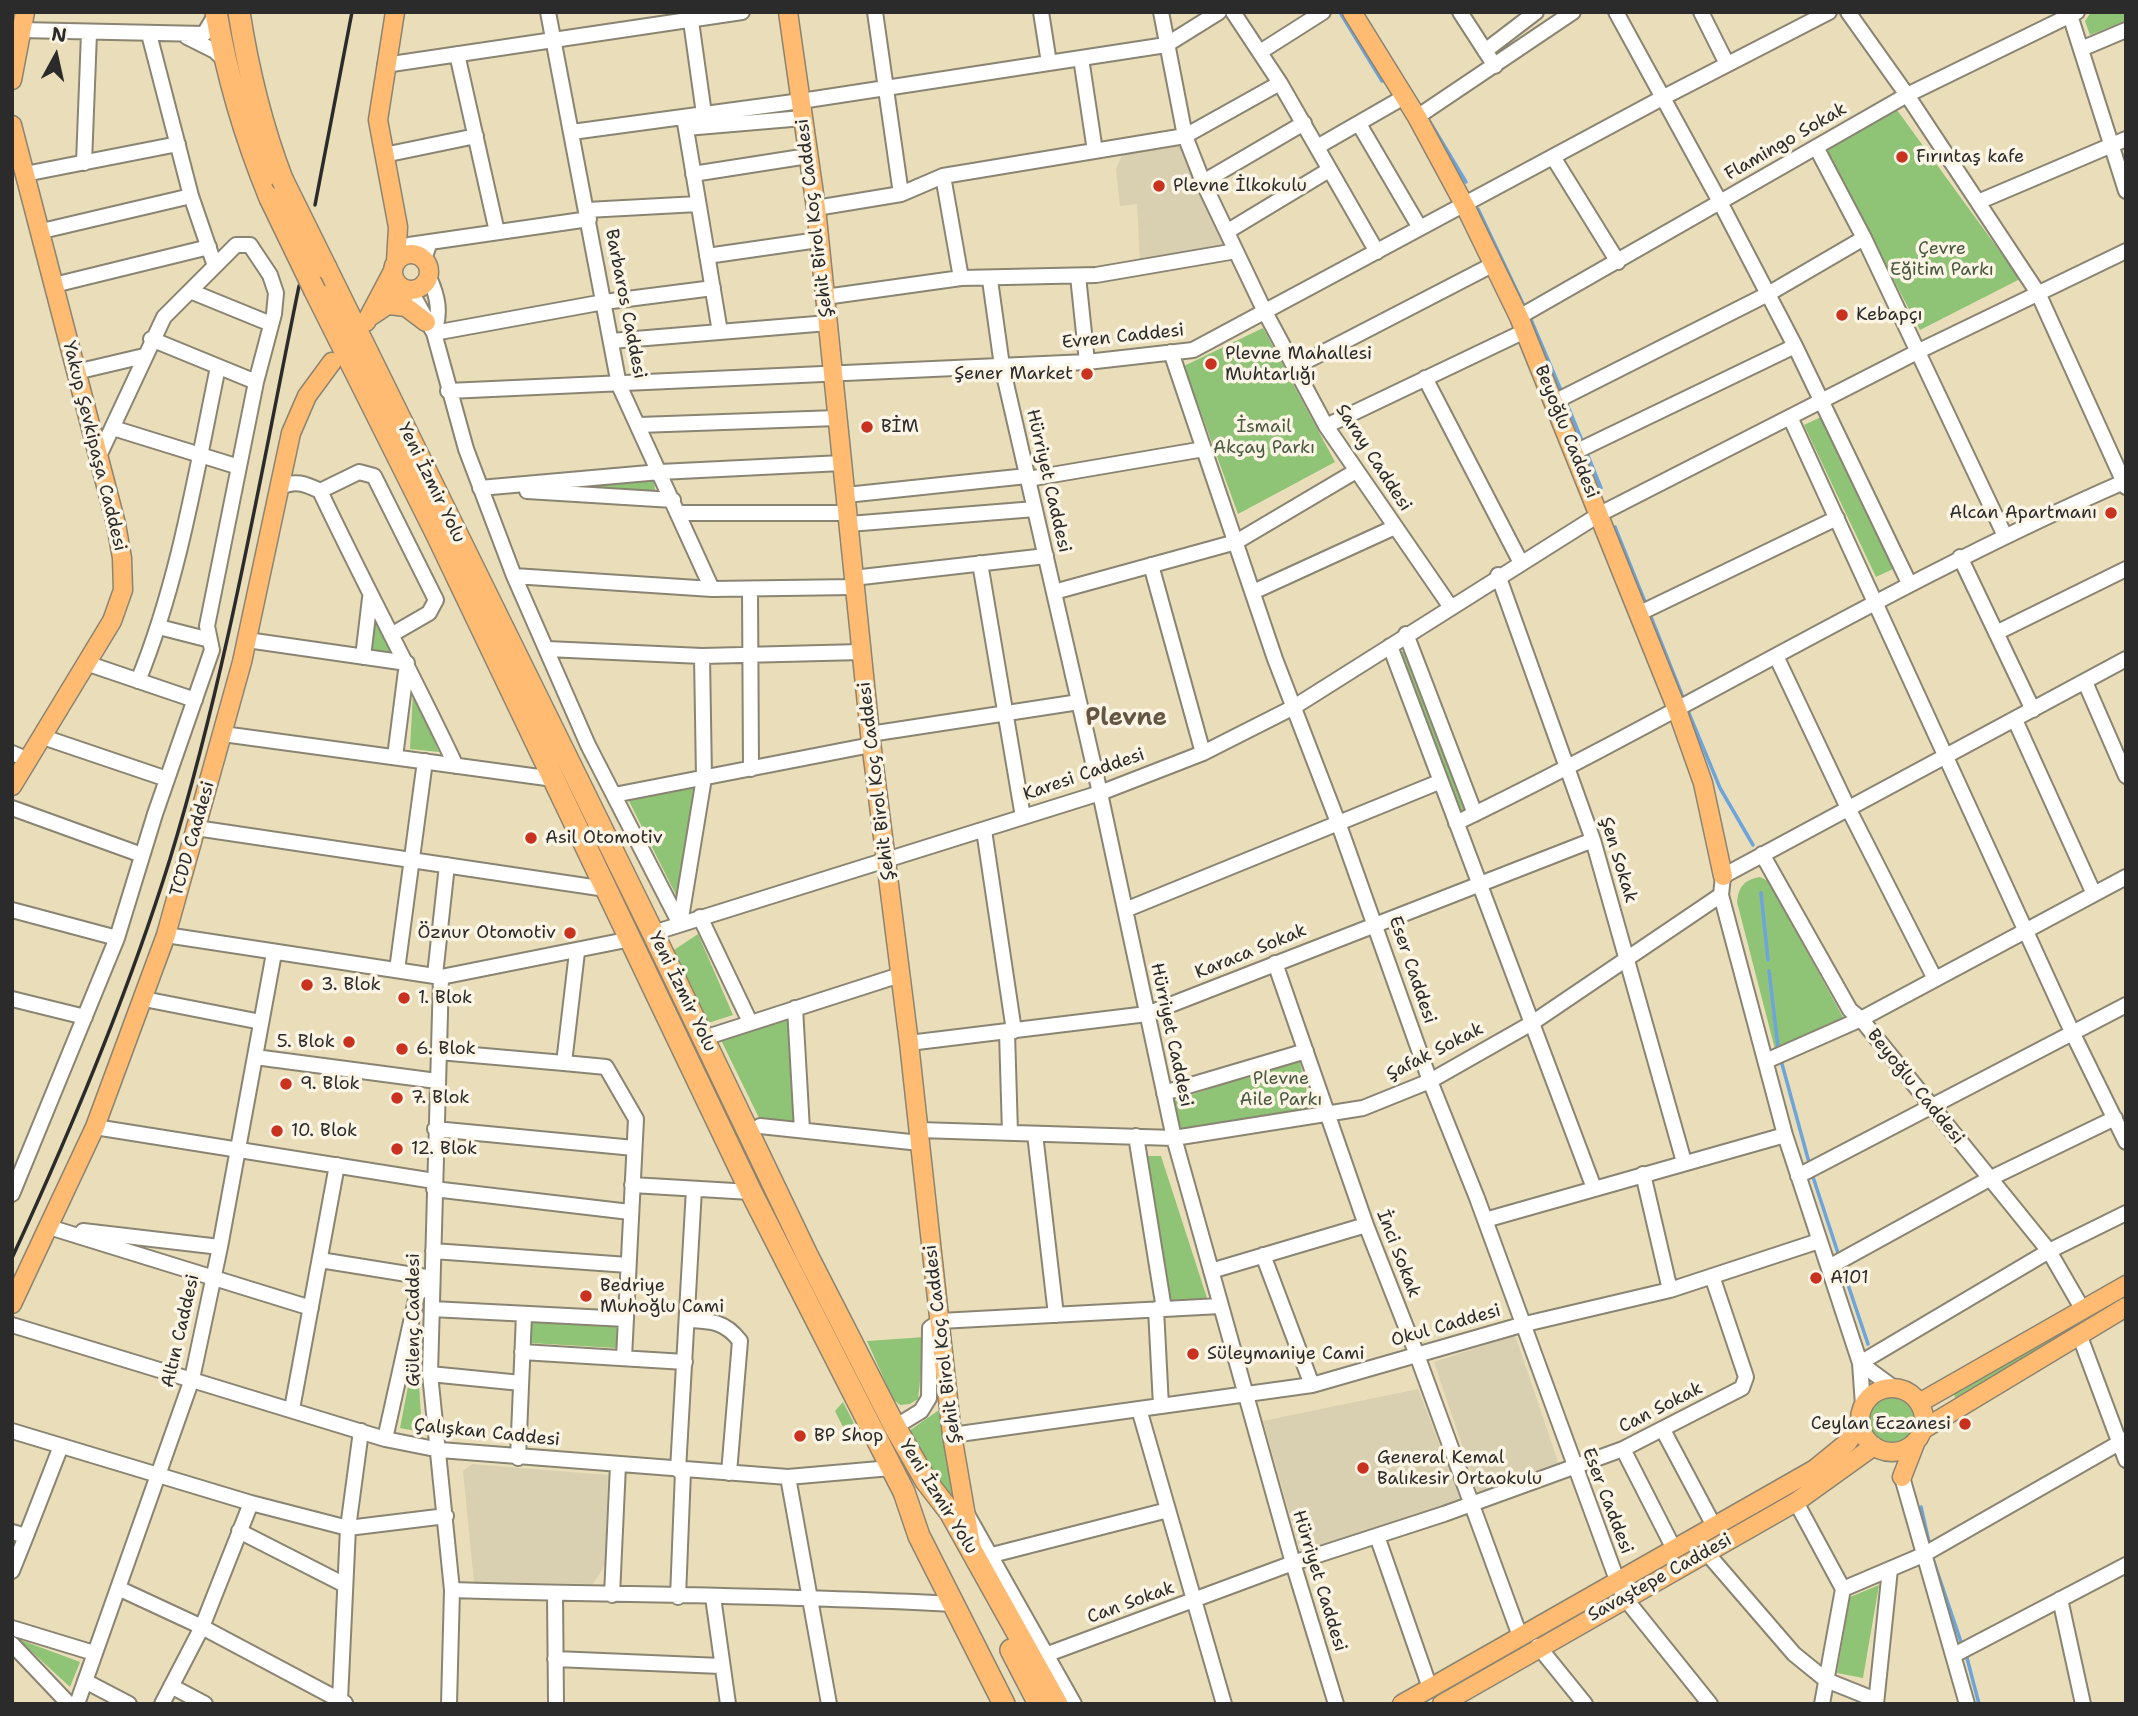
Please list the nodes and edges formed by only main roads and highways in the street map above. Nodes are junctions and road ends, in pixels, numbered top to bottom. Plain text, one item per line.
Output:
1 (25, 12) edge
2 (239, 12) edge
3 (395, 12) edge
4 (788, 12) edge
5 (1352, 12) edge
6 (216, 13) edge
7 (12, 80) edge
8 (12, 125) edge
9 (19, 163) edge
10 (398, 227) junction
11 (416, 253) junction
12 (394, 267) junction
13 (410, 290) junction
14 (389, 305) junction
15 (430, 328) road end
16 (332, 362) dead end
17 (21, 756) edge
18 (12, 786) edge
19 (1723, 876) road end
20 (2126, 1285) edge
21 (12, 1304) edge
22 (2126, 1307) edge
23 (1919, 1403) junction
24 (1860, 1423) junction
25 (1920, 1434) junction
26 (1879, 1448) junction
27 (926, 1481) junction
28 (904, 1492) junction
29 (940, 1535) junction
30 (982, 1552) junction
31 (1004, 1704) edge
32 (1020, 1704) edge
33 (1040, 1704) edge
34 (1058, 1704) edge
35 (1402, 1704) edge
36 (1442, 1704) edge

1 - 7 main road
2 - 27 highway, Yeni İzmir Yolu, bridge
3 - 10 main road
4 - 30 main road, Şehit Birol Koç Caddesi
5 - 19 main road, Beyoğlu Caddesi
6 - 28 highway, Yeni İzmir Yolu, bridge
8 - 9 main road, Yakup Şevkipaşa Caddesi
9 - 17 main road, Yakup Şevkipaşa Caddesi
10 - 11 main road
10 - 12 main road
11 - 12 main road
11 - 13 main road
12 - 13 main road
12 - 14 main road
13 - 14 main road
14 - 15 main road
16 - 21 main road, TCDD Caddesi
17 - 18 main road, Yakup Şevkipaşa Caddesi
20 - 23 main road
22 - 25 main road
23 - 24 main road
23 - 25 main road
24 - 26 main road
24 - 35 main road, Savaştepe Caddesi
25 - 26 main road
25 - 26 main road
26 - 36 main road, Savaştepe Caddesi
27 - 29 highway
27 - 30 highway, Yeni İzmir Yolu
28 - 29 highway
28 - 31 highway, Yeni İzmir Yolu
29 - 32 highway, Yeni İzmir Yolu
29 - 33 highway, Yeni İzmir Yolu
30 - 34 highway, Yeni İzmir Yolu

